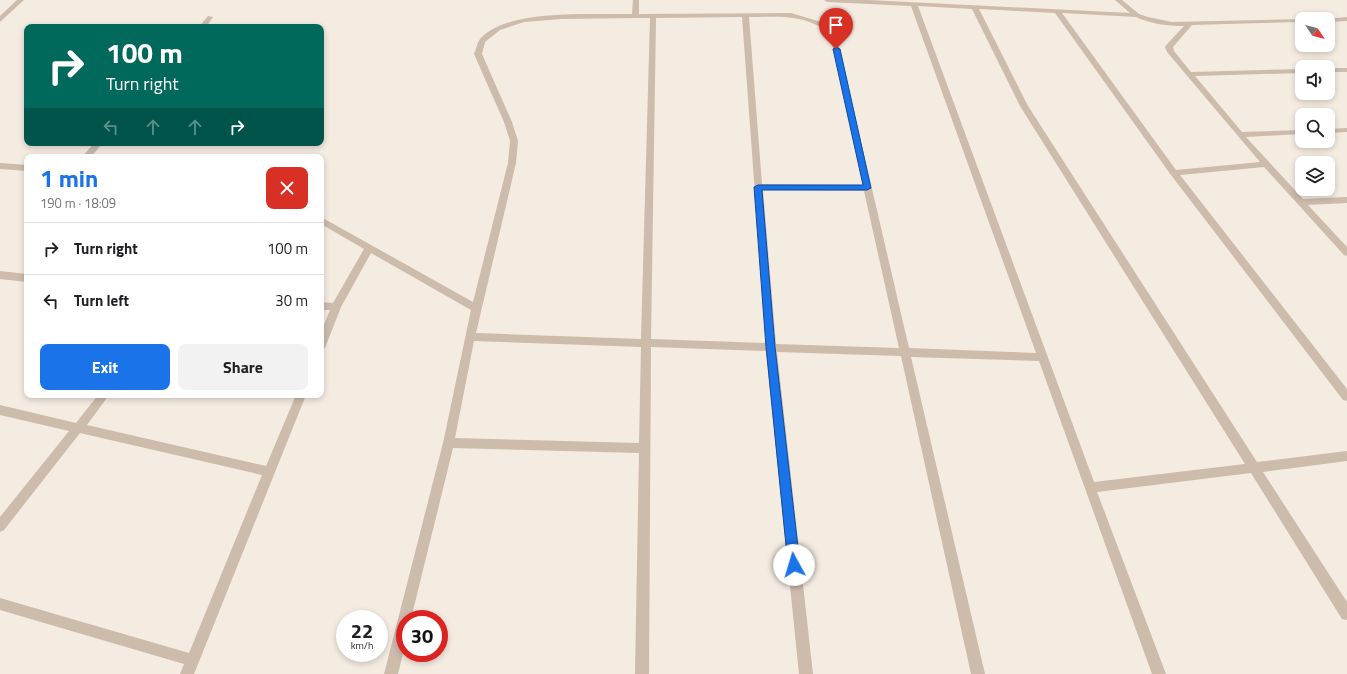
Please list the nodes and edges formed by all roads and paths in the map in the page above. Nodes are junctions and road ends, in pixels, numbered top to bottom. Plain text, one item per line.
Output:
1 (21, 0) edge
2 (636, 0) edge
3 (827, 0) edge
4 (1118, 0) edge
5 (914, 4) junction
6 (976, 8) junction
7 (1058, 12) junction
8 (744, 15) junction
9 (1137, 15) junction
10 (635, 17) junction
11 (653, 17) junction
12 (210, 18) dead end
13 (1347, 19) edge
14 (0, 20) edge
15 (1295, 20) edge
16 (1335, 20) edge
17 (205, 24) edge
18 (1190, 24) junction
19 (1335, 70) edge
20 (1347, 70) edge
21 (1295, 71) edge
22 (1190, 74) junction
23 (1347, 130) edge
24 (1335, 131) edge
25 (1295, 132) edge
26 (1240, 136) junction
27 (96, 146) edge
28 (89, 154) edge
29 (1266, 164) junction
30 (0, 166) edge
31 (24, 168) edge
32 (1174, 173) junction
33 (758, 187) junction
34 (867, 188) junction
35 (1347, 200) edge
36 (1300, 202) junction
37 (324, 222) edge
38 (370, 246) junction
39 (1347, 253) edge
40 (0, 275) edge
41 (24, 278) edge
42 (324, 306) edge
43 (336, 308) junction
44 (476, 308) junction
45 (471, 337) junction
46 (324, 338) edge
47 (646, 342) junction
48 (771, 347) junction
49 (904, 351) junction
50 (1042, 357) junction
51 (1347, 397) edge
52 (102, 398) edge
53 (300, 398) edge
54 (0, 410) edge
55 (78, 428) junction
56 (449, 443) junction
57 (645, 448) junction
58 (1347, 456) edge
59 (1255, 468) junction
60 (270, 472) junction
61 (1090, 488) junction
62 (0, 526) edge
63 (0, 604) edge
64 (407, 610) edge
65 (1347, 614) edge
66 (396, 654) edge
67 (192, 660) junction
68 (187, 674) edge
69 (391, 674) edge
70 (642, 674) edge
71 (806, 674) edge
72 (978, 674) edge
73 (1159, 674) edge

1 - 14 street
2 - 10 street
3 - 5 street
4 - 9 street
5 - 6 street
5 - 50 street
6 - 7 street
6 - 59 street
7 - 9 street
7 - 32 street
8 - 11 street
8 - 33 street
8 - 34 street
9 - 18 street
10 - 11 street
10 - 44 street
11 - 47 street
12 - 17 street
13 - 16 street
15 - 18 street
18 - 22 street
19 - 20 street
21 - 22 street
22 - 26 street
23 - 24 street
25 - 26 street
26 - 29 street
27 - 28 street
29 - 32 street
29 - 36 street
30 - 31 street
32 - 51 street
33 - 34 street
33 - 48 street
34 - 49 street
35 - 36 street
36 - 39 street
37 - 38 street
38 - 43 street
38 - 44 street
40 - 41 street
42 - 43 street
43 - 46 street
44 - 45 street
45 - 47 street
45 - 56 street
47 - 48 street
47 - 57 street
48 - 49 street
48 - 71 street
49 - 50 street
49 - 72 street
50 - 61 street
52 - 55 street
53 - 60 street
54 - 55 street
55 - 60 street
55 - 62 street
56 - 57 street
56 - 64 street
57 - 70 street
58 - 59 street
59 - 61 street
59 - 65 street
60 - 67 street
61 - 73 street
63 - 67 street
66 - 69 street
67 - 68 street

